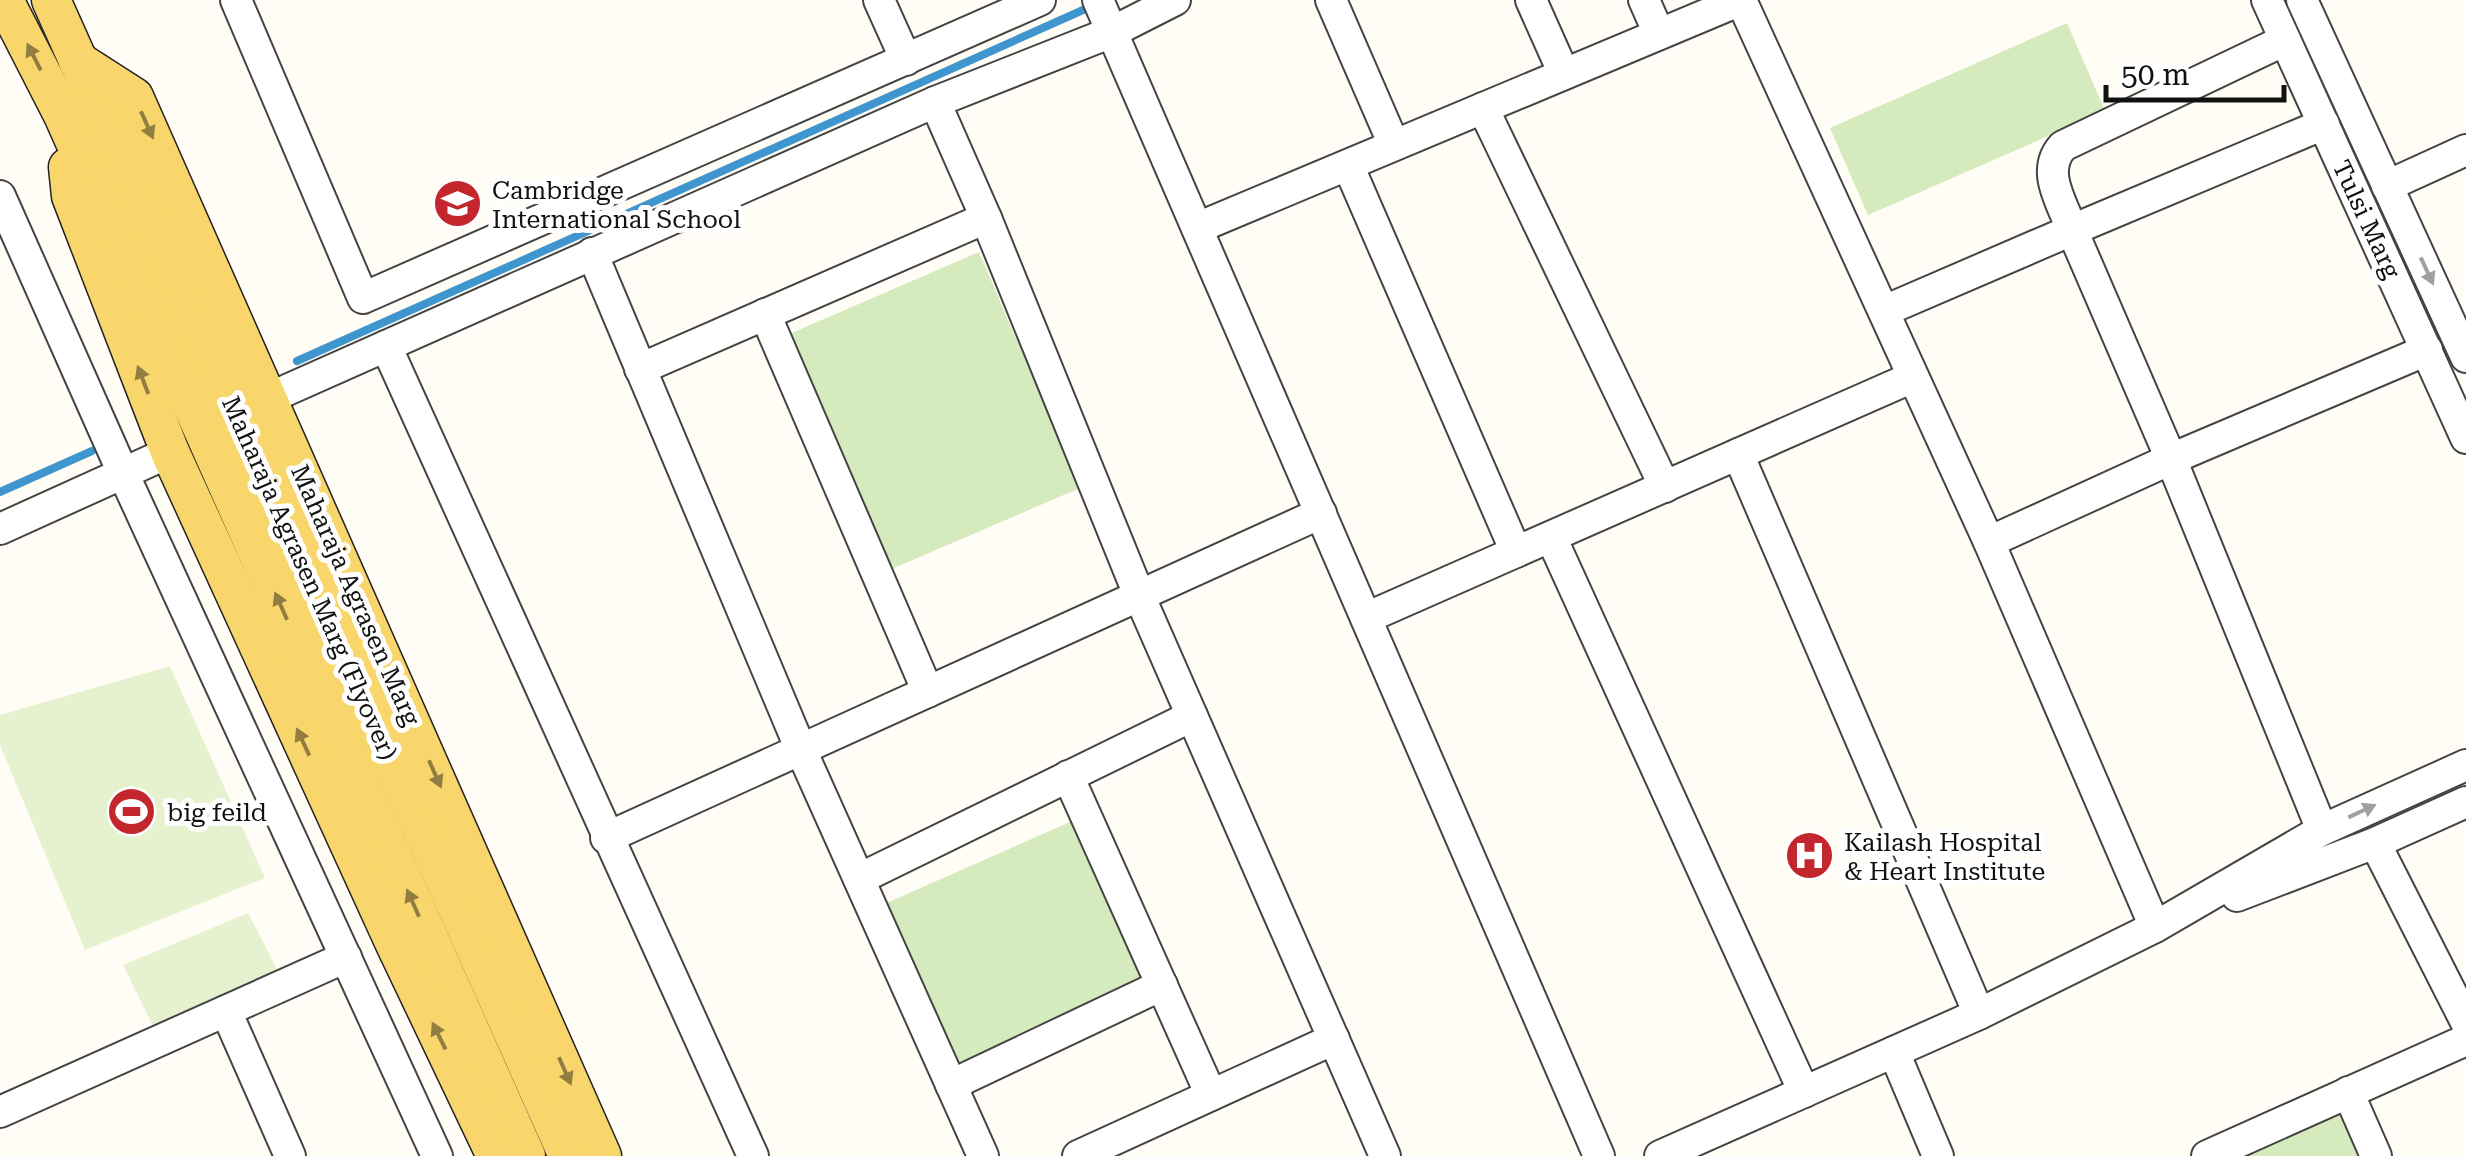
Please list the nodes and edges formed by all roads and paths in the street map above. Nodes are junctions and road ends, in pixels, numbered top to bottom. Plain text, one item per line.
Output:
1 (4, 0) edge
2 (52, 0) edge
3 (236, 0) edge
4 (879, 0) edge
5 (1040, 0) edge
6 (1176, 0) edge
7 (1330, 0) edge
8 (1531, 0) edge
9 (1644, 0) edge
10 (1741, 0) edge
11 (2267, 0) edge
12 (2302, 0) edge
13 (1099, 2) edge
14 (1112, 32) junction
15 (1659, 34) junction
16 (2285, 40) junction
17 (906, 60) junction
18 (78, 61) junction
19 (1564, 74) junction
20 (935, 102) junction
21 (1483, 108) junction
22 (63, 115) junction
23 (2324, 124) junction
24 (1394, 146) junction
25 (2466, 150) edge
26 (1348, 165) junction
27 (2387, 186) junction
28 (0, 196) edge
29 (986, 218) junction
30 (1197, 228) junction
31 (2072, 230) junction
32 (592, 253) junction
33 (1884, 311) junction
34 (765, 314) junction
35 (386, 346) junction
36 (2427, 350) junction
37 (2466, 357) edge
38 (640, 368) junction
39 (1913, 377) junction
40 (270, 398) junction
41 (2466, 438) edge
42 (170, 452) junction
43 (1738, 454) junction
44 (2172, 459) junction
45 (123, 473) junction
46 (1665, 487) junction
47 (1321, 513) junction
48 (0, 529) edge
49 (1551, 536) junction
50 (1988, 542) junction
51 (1516, 552) junction
52 (1139, 596) junction
53 (1366, 618) junction
54 (928, 692) junction
55 (1192, 716) junction
56 (801, 750) junction
57 (2466, 764) edge
58 (1068, 776) junction
59 (2466, 802) edge
60 (2322, 830) junction
61 (606, 838) junction
62 (2376, 844) junction
63 (858, 879) junction
64 (2155, 927) junction
65 (346, 958) junction
66 (1162, 985) junction
67 (226, 1011) junction
68 (1979, 1014) junction
69 (2466, 1022) edge
70 (1334, 1039) junction
71 (2466, 1040) edge
72 (1894, 1052) junction
73 (951, 1086) junction
74 (1804, 1092) junction
75 (2348, 1092) junction
76 (1210, 1095) junction
77 (0, 1112) edge
78 (290, 1156) edge
79 (437, 1156) edge
80 (496, 1156) edge
81 (526, 1156) edge
82 (568, 1156) edge
83 (602, 1156) edge
84 (753, 1156) edge
85 (983, 1156) edge
86 (1078, 1156) edge
87 (1385, 1156) edge
88 (1600, 1156) edge
89 (1660, 1156) edge
90 (1938, 1156) edge
91 (2206, 1156) edge
92 (2376, 1156) edge

22 -> 1 main road
2 - 18 main road, Maharaja Agrasen Marg (Flyover)
3 - 17 street
4 - 17 street
5 - 17 street
6 - 14 street
7 - 24 street
8 - 19 street
9 - 15 street
10 - 15 street
10 - 33 street
11 - 16 street, Tulsi Marg
12 - 27 street, Tulsi Marg
13 - 14 street
14 - 20 street
14 - 30 street
15 - 19 street
16 - 23 street, Tulsi Marg
16 - 31 street
18 -> 40 main road, Maharaja Agrasen Marg
18 - 82 main road, Maharaja Agrasen Marg (Flyover)
19 - 21 street
20 - 29 street
20 - 32 street
21 - 24 street
21 - 46 street
42 -> 22 main road
81 -> 22 main road, Maharaja Agrasen Marg (Flyover)
23 - 31 street
23 - 36 street, Tulsi Marg
24 - 26 street
25 - 27 street
26 - 30 street
26 - 51 street
27 -> 37 street, Tulsi Marg
28 - 45 street
29 - 34 street
29 - 52 street
30 - 47 street
31 - 33 street
31 - 44 street
32 - 35 street
32 - 38 street
33 - 39 street
34 - 38 street
34 - 54 street
35 - 40 street
35 - 61 street
36 - 41 street, Tulsi Marg
36 - 44 street
38 - 56 street
39 - 43 street
39 - 50 street
40 -> 83 main road, Maharaja Agrasen Marg
42 - 45 street
80 -> 42 main road
43 - 46 street
43 - 68 street
44 - 50 street
44 - 60 street
45 - 48 street
45 - 65 street
46 - 49 street
47 - 52 street
47 - 53 street
49 - 51 street
49 - 74 street
50 - 64 street
51 - 53 street
52 - 54 street
52 - 55 street
53 - 88 street
54 - 56 street
55 - 58 street
55 - 70 street
56 - 61 street
56 - 63 street
60 -> 57 street
58 - 63 street
58 - 66 street
59 - 62 street
60 - 64 street
61 - 84 street
62 - 64 street
62 - 69 street
63 - 73 street
64 - 68 street
65 - 67 street
65 - 79 street
66 - 73 street
66 - 76 street
67 - 77 street
67 - 78 street
68 - 72 street
70 - 76 street
70 - 87 street
71 - 75 street
72 - 74 street
72 - 90 street
73 - 85 street
74 - 89 street
75 - 91 street
75 - 92 street
76 - 86 street

